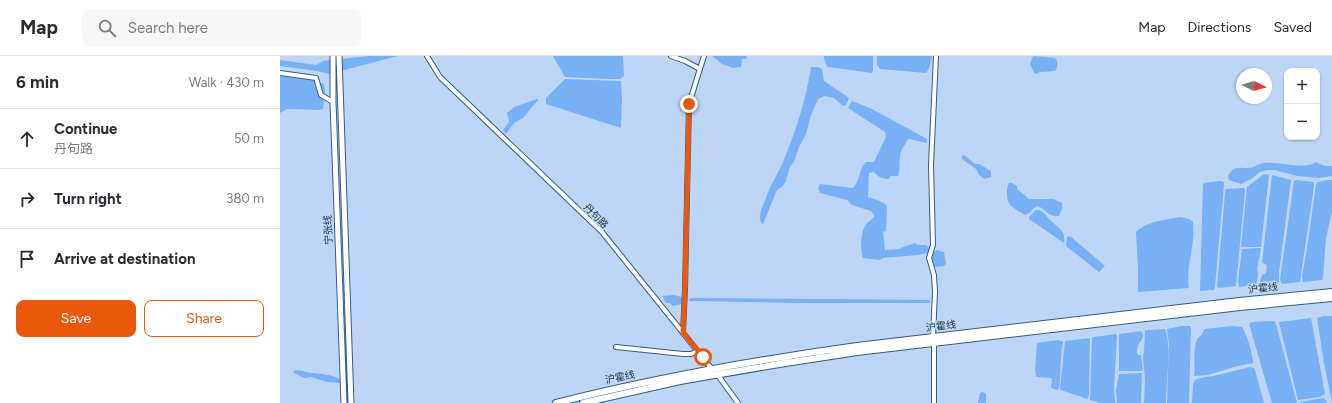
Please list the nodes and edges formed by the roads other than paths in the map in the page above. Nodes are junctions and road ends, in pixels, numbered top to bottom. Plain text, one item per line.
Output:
1 (333, 56) edge
2 (339, 56) edge
3 (427, 56) edge
4 (671, 56) edge
5 (704, 56) edge
6 (936, 56) edge
7 (700, 69) junction
8 (280, 73) edge
9 (333, 102) junction
10 (1332, 292) edge
11 (1332, 298) edge
12 (683, 332) junction
13 (934, 340) junction
14 (616, 347) dead end
15 (698, 352) junction
16 (712, 369) junction
17 (718, 375) junction
18 (344, 403) edge
19 (351, 403) edge
20 (556, 403) edge
21 (583, 403) edge
22 (738, 403) edge
23 (934, 403) edge

1 - 9 main road, 宁张线
2 - 19 main road, 宁张线
3 - 12 street, 丹句路
4 - 7 street
5 - 7 street
6 - 13 street
7 - 12 street
8 - 9 street
9 - 18 main road, 宁张线
10 - 13 highway, 沪霍线
11 - 13 highway, 沪霍线
12 - 15 street, 丹句路
13 - 16 highway, 沪霍线
13 - 17 highway, 沪霍线
13 - 23 street
14 - 15 street
15 - 16 street, 丹句路
16 - 17 street, 丹句路
16 - 20 highway, 沪霍线
17 - 21 highway, 沪霍线
17 - 22 street, 丹句路

